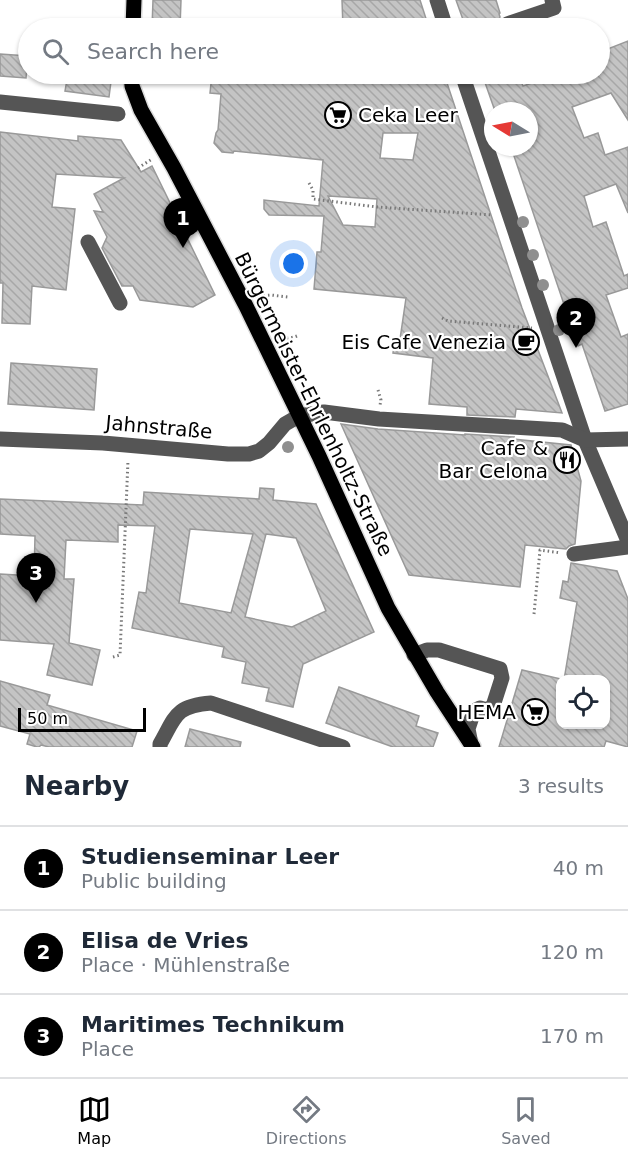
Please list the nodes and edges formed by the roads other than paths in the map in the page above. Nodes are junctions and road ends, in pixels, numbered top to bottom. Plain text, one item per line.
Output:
1 (134, 0) edge
2 (436, 0) edge
3 (552, 0) edge
4 (133, 18) edge
5 (442, 18) edge
6 (525, 18) edge
7 (132, 84) edge
8 (465, 84) edge
9 (0, 102) edge
10 (118, 114) dead end
11 (88, 242) dead end
12 (120, 303) dead end
13 (299, 416) junction
14 (0, 439) edge
15 (628, 439) edge
16 (585, 440) junction
17 (628, 541) edge
18 (628, 547) edge
19 (574, 554) road end
20 (414, 655) junction
21 (472, 746) edge
22 (159, 747) edge
23 (343, 747) edge

1 - 4 main road
2 - 5 street
3 - 6 street
7 - 13 main road, Bürgermeister-Ehrlenholtz-Straße
8 - 16 street
9 - 10 street
11 - 12 street
13 - 14 street, Jahnstraße
13 - 16 street
13 - 20 main road, Bürgermeister-Ehrlenholtz-Straße
15 - 16 street
16 - 17 street
18 - 19 street
20 - 21 main road, Bürgermeister-Ehrlenholtz-Straße
20 - 21 street
22 - 23 street

